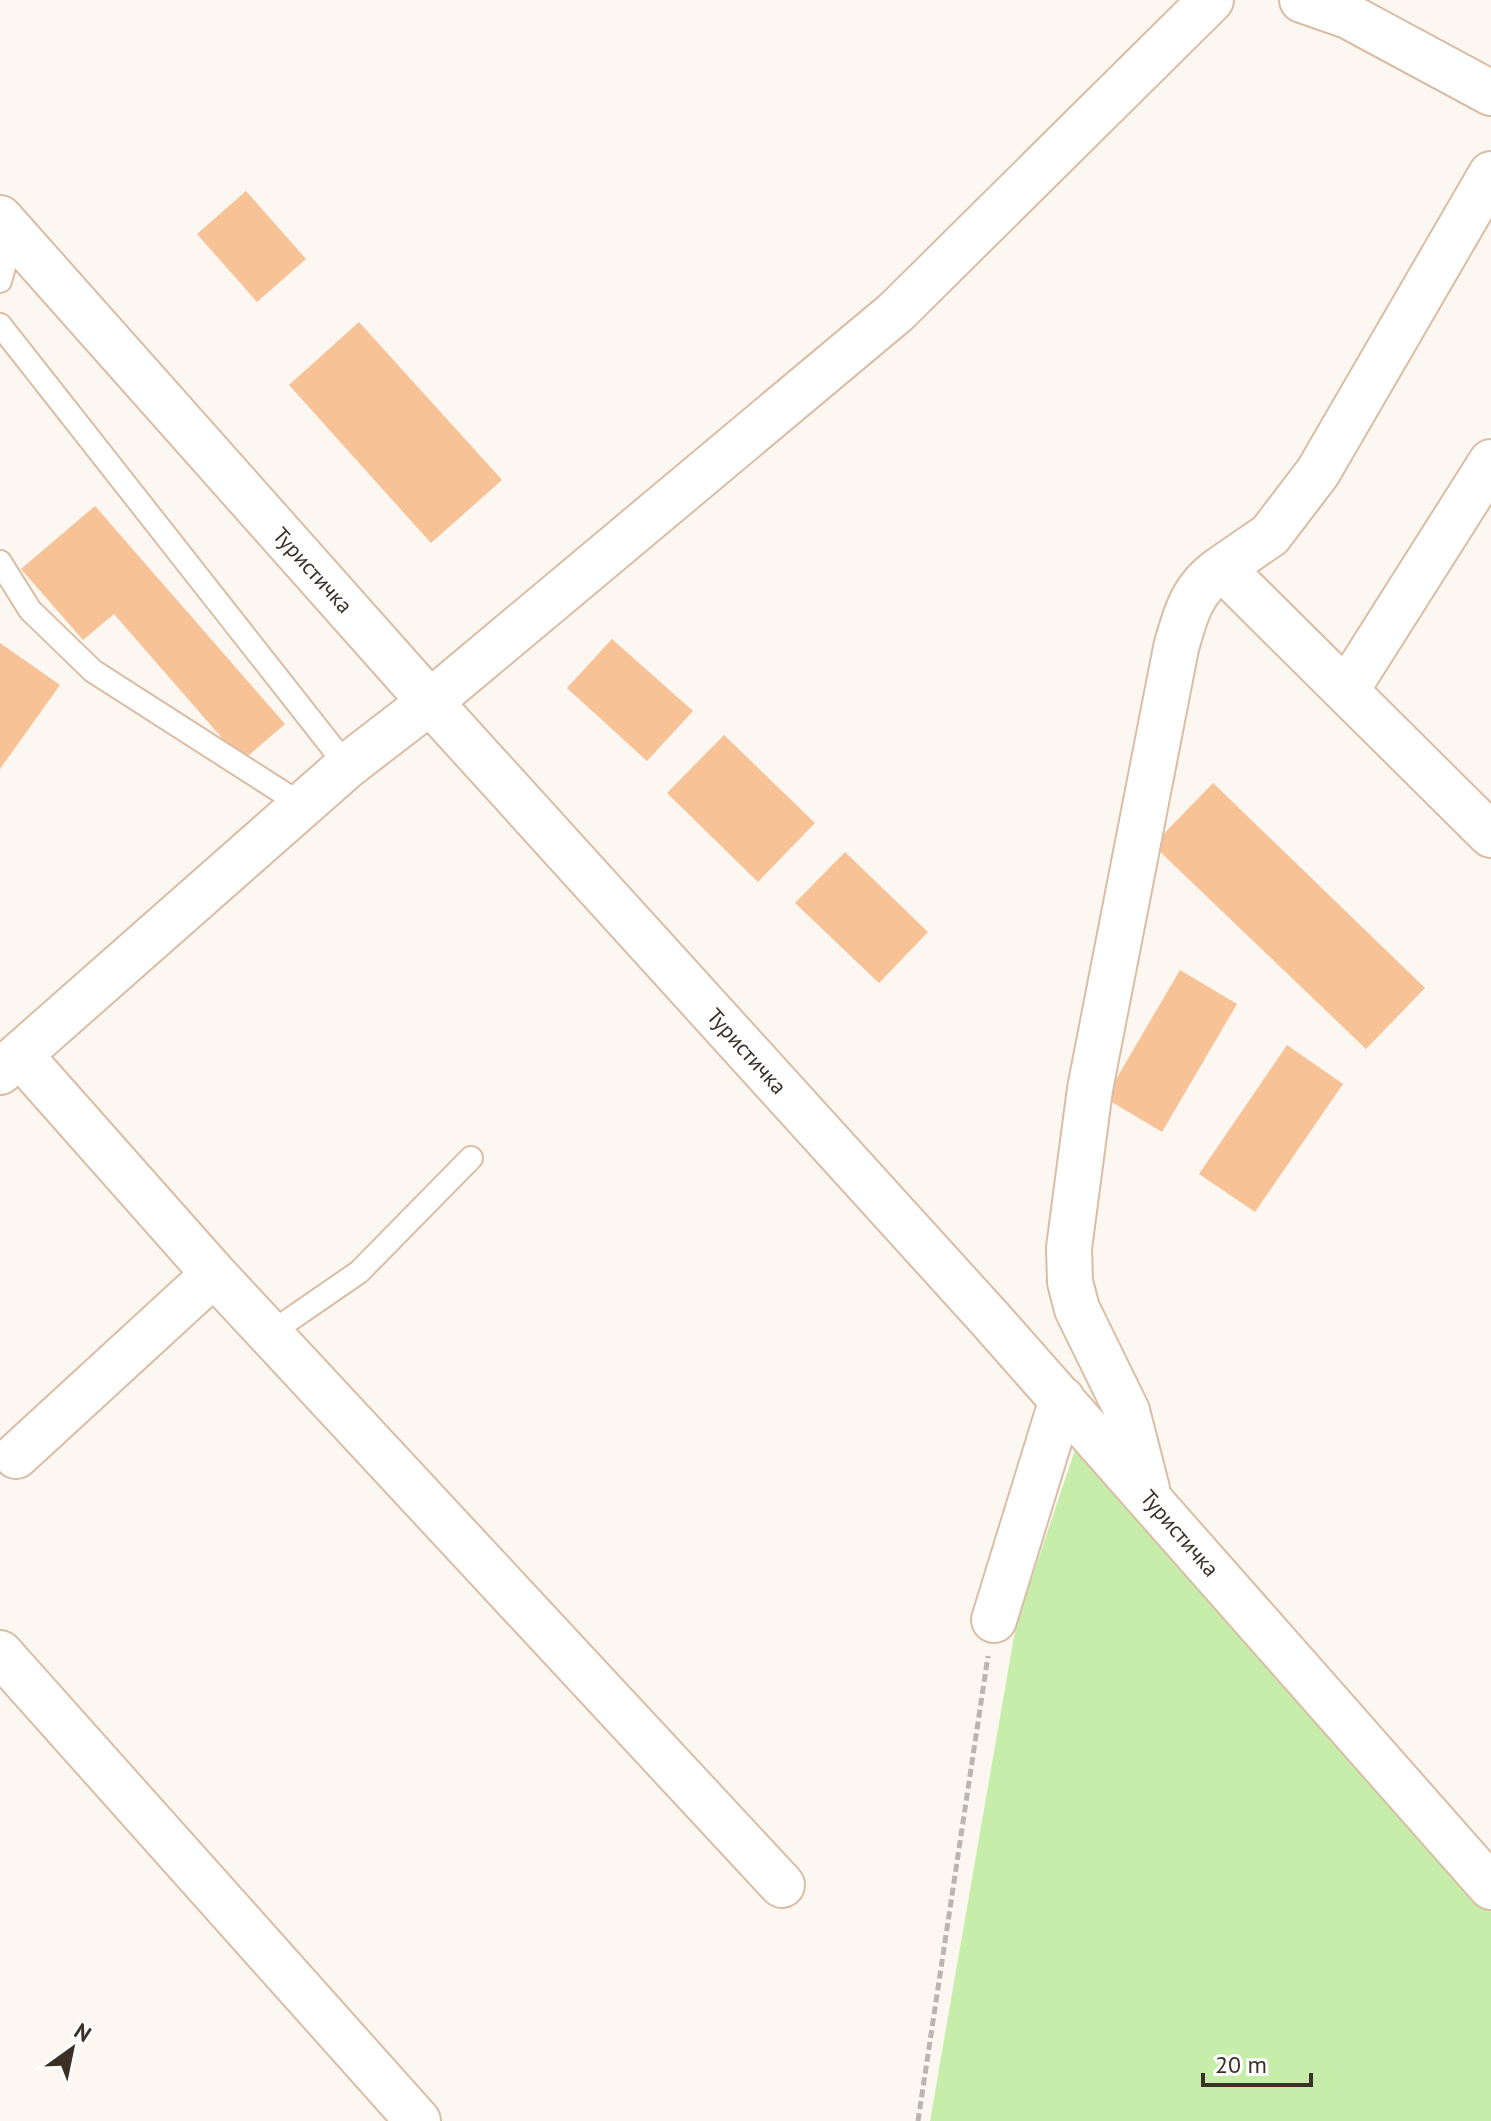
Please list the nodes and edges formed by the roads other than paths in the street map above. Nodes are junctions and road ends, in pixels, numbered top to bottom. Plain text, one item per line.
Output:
1 (1211, 0) edge
2 (1302, 0) edge
3 (1491, 93) edge
4 (1491, 174) edge
5 (7, 226) edge
6 (0, 281) edge
7 (0, 325) edge
8 (1491, 462) edge
9 (0, 562) edge
10 (1222, 568) junction
11 (1346, 691) junction
12 (430, 702) junction
13 (347, 766) junction
14 (302, 805) junction
15 (1491, 835) edge
16 (10, 1064) edge
17 (471, 1158) dead end
18 (214, 1274) junction
19 (269, 1334) junction
20 (1049, 1385) junction
21 (16, 1456) dead end
22 (1149, 1498) junction
23 (994, 1620) road end
24 (0, 1653) edge
25 (782, 1885) dead end
26 (1491, 1887) edge
27 (418, 2121) edge

1 - 12 street
2 - 3 street
4 - 10 street
5 - 6 lane
5 - 12 street, Туристичка
7 - 13 lane
8 - 11 street
9 - 14 lane
10 - 11 street
10 - 22 street
11 - 15 street
12 - 13 street
12 - 20 street, Туристичка
13 - 14 street
14 - 16 street
16 - 18 street
17 - 19 lane
18 - 19 street
18 - 21 street
19 - 25 street
20 - 22 street, Туристичка
20 - 23 street
22 - 26 street, Туристичка
24 - 27 street

